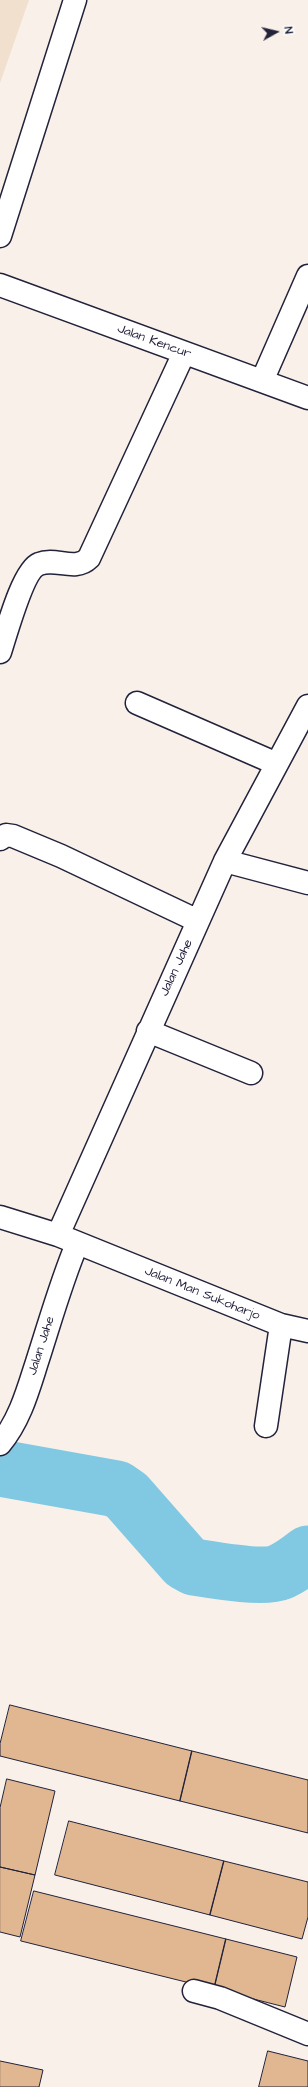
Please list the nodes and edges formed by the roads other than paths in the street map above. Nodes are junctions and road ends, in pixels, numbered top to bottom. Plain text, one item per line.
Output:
1 (75, 0) edge
2 (0, 236) edge
3 (308, 276) edge
4 (0, 285) edge
5 (184, 353) junction
6 (262, 381) junction
7 (308, 398) edge
8 (0, 652) edge
9 (137, 703) dead end
10 (308, 706) edge
11 (277, 764) junction
12 (0, 839) edge
13 (225, 861) junction
14 (308, 883) edge
15 (198, 921) junction
16 (148, 1031) junction
17 (251, 1073) dead end
18 (0, 1217) edge
19 (68, 1239) junction
20 (281, 1325) junction
21 (308, 1332) edge
22 (266, 1426) dead end
23 (0, 1444) edge
24 (194, 1991) dead end
25 (308, 2034) edge

1 - 2 street
3 - 6 street
4 - 5 street, Jalan Kencur
5 - 6 street, Jalan Kencur
5 - 8 street
6 - 7 street, Jalan Kencur
9 - 11 street
10 - 11 street, Jalan Jahe
11 - 13 street, Jalan Jahe
12 - 15 street
13 - 14 street
13 - 15 street, Jalan Jahe
15 - 16 street, Jalan Jahe
16 - 17 street
16 - 19 street, Jalan Jahe
18 - 19 street, Jalan Man Sukoharjo
19 - 20 street, Jalan Man Sukoharjo
19 - 23 street, Jalan Jahe
20 - 21 street, Jalan Man Sukoharjo
20 - 22 street
24 - 25 street

